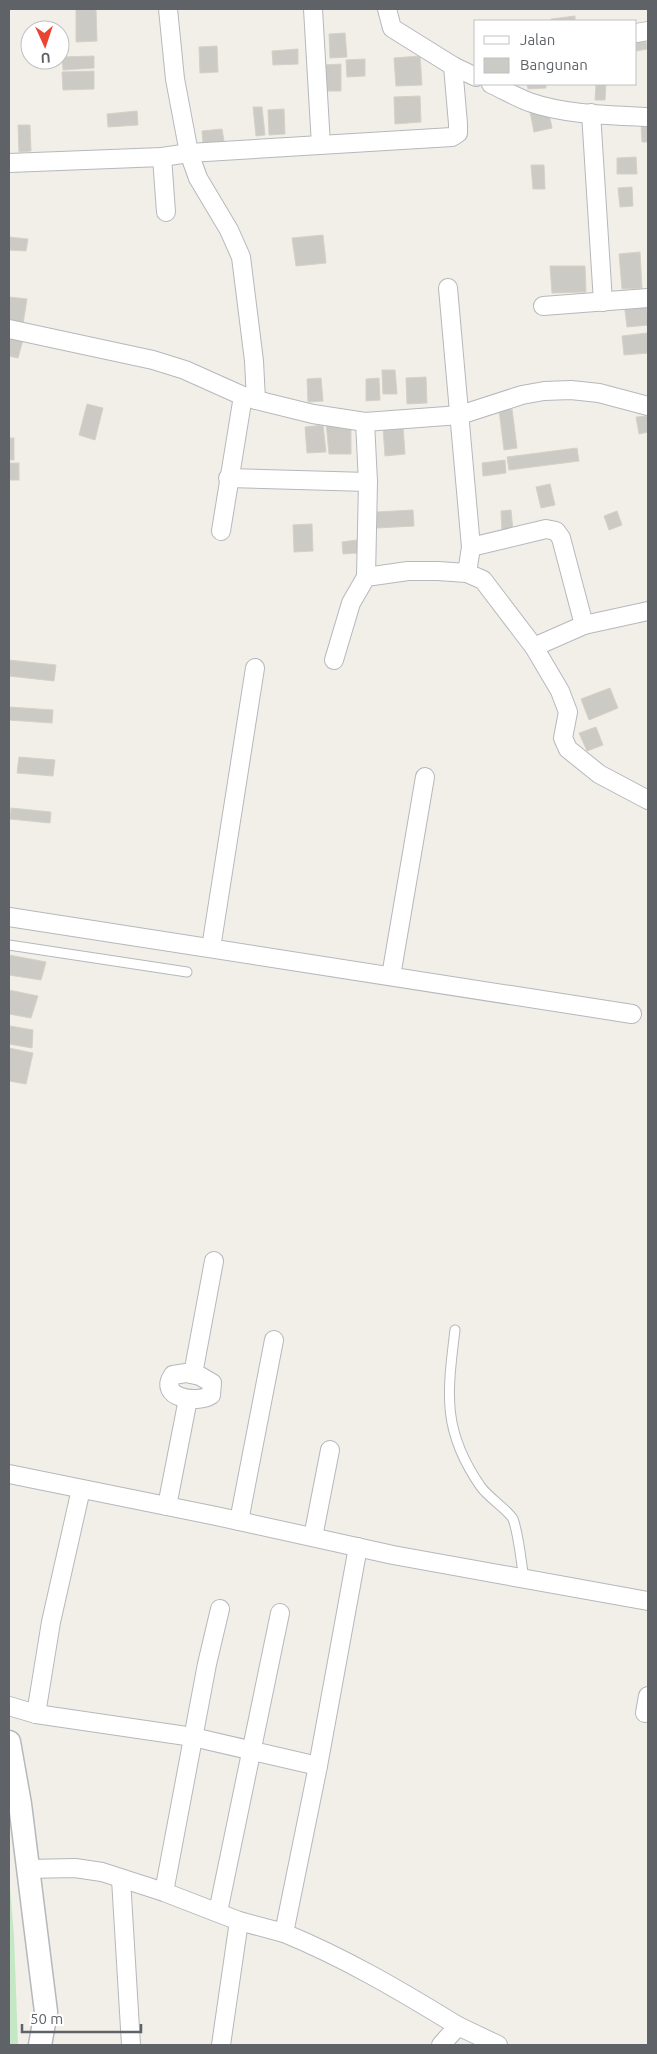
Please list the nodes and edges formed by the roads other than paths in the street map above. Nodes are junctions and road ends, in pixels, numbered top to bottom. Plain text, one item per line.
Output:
1 (168, 9) edge
2 (313, 9) edge
3 (387, 9) edge
4 (453, 66) junction
5 (474, 76) edge
6 (493, 85) edge
7 (591, 114) junction
8 (648, 117) edge
9 (321, 145) junction
10 (189, 153) junction
11 (162, 157) junction
12 (9, 163) edge
13 (166, 212) dead end
14 (448, 288) dead end
15 (648, 298) edge
16 (604, 302) junction
17 (543, 306) dead end
18 (9, 329) edge
19 (249, 398) junction
20 (648, 406) edge
21 (460, 415) junction
22 (365, 422) junction
23 (228, 478) junction
24 (368, 482) junction
25 (221, 531) dead end
26 (471, 547) junction
27 (467, 573) junction
28 (366, 577) junction
29 (648, 611) edge
30 (584, 626) junction
31 (534, 647) junction
32 (334, 660) dead end
33 (256, 668) dead end
34 (425, 777) dead end
35 (648, 800) edge
36 (9, 917) edge
37 (9, 945) edge
38 (212, 948) junction
39 (187, 972) dead end
40 (391, 976) junction
41 (632, 1014) dead end
42 (214, 1261) dead end
43 (455, 1330) dead end
44 (274, 1340) dead end
45 (193, 1374) junction
46 (188, 1399) junction
47 (330, 1450) dead end
48 (9, 1474) edge
49 (81, 1489) junction
50 (168, 1506) junction
51 (240, 1521) junction
52 (313, 1537) junction
53 (358, 1547) junction
54 (524, 1579) junction
55 (648, 1601) edge
56 (220, 1609) dead end
57 (280, 1613) dead end
58 (9, 1706) edge
59 (36, 1714) junction
60 (193, 1737) junction
61 (9, 1742) edge
62 (254, 1750) junction
63 (318, 1766) junction
64 (12, 1774) edge
65 (27, 1869) junction
66 (121, 1879) junction
67 (164, 1892) junction
68 (218, 1912) junction
69 (239, 1921) junction
70 (284, 1933) junction
71 (458, 2026) junction
72 (40, 2045) edge
73 (130, 2045) edge
74 (221, 2045) edge
75 (441, 2045) edge
76 (498, 2045) edge

1 - 10 street
2 - 9 street
3 - 4 street
4 - 5 street
4 - 9 street
6 - 7 street
7 - 8 street
7 - 16 street
9 - 10 street
10 - 11 street
10 - 19 street
11 - 12 street
11 - 13 street
14 - 21 street
15 - 16 street
16 - 17 street
18 - 19 street
19 - 22 street
19 - 23 street
20 - 21 street
21 - 22 street
21 - 26 street
22 - 24 street
23 - 24 street
23 - 25 street
24 - 28 street
26 - 27 street
26 - 30 street
27 - 28 street
27 - 31 street
28 - 32 street
29 - 30 street
30 - 31 street
31 - 35 street
33 - 38 street
34 - 40 street
36 - 38 street
37 - 39 lane
38 - 40 street
40 - 41 street
42 - 45 street
43 - 54 lane
44 - 51 street
45 - 46 street
45 - 46 street
46 - 50 street
47 - 52 street
48 - 49 street
49 - 50 street
49 - 59 street
50 - 51 street
51 - 52 street
52 - 53 street
53 - 54 street
53 - 63 street
54 - 55 street
56 - 60 street
57 - 62 street
58 - 59 street
59 - 60 street
60 - 62 street
60 - 67 street
61 - 64 street
62 - 63 street
62 - 68 street
63 - 70 street
64 - 65 street
65 - 66 street
65 - 72 street
66 - 67 street
66 - 73 street
67 - 68 street
68 - 69 street
69 - 70 street
69 - 74 street
70 - 71 street
71 - 75 street
71 - 76 street

